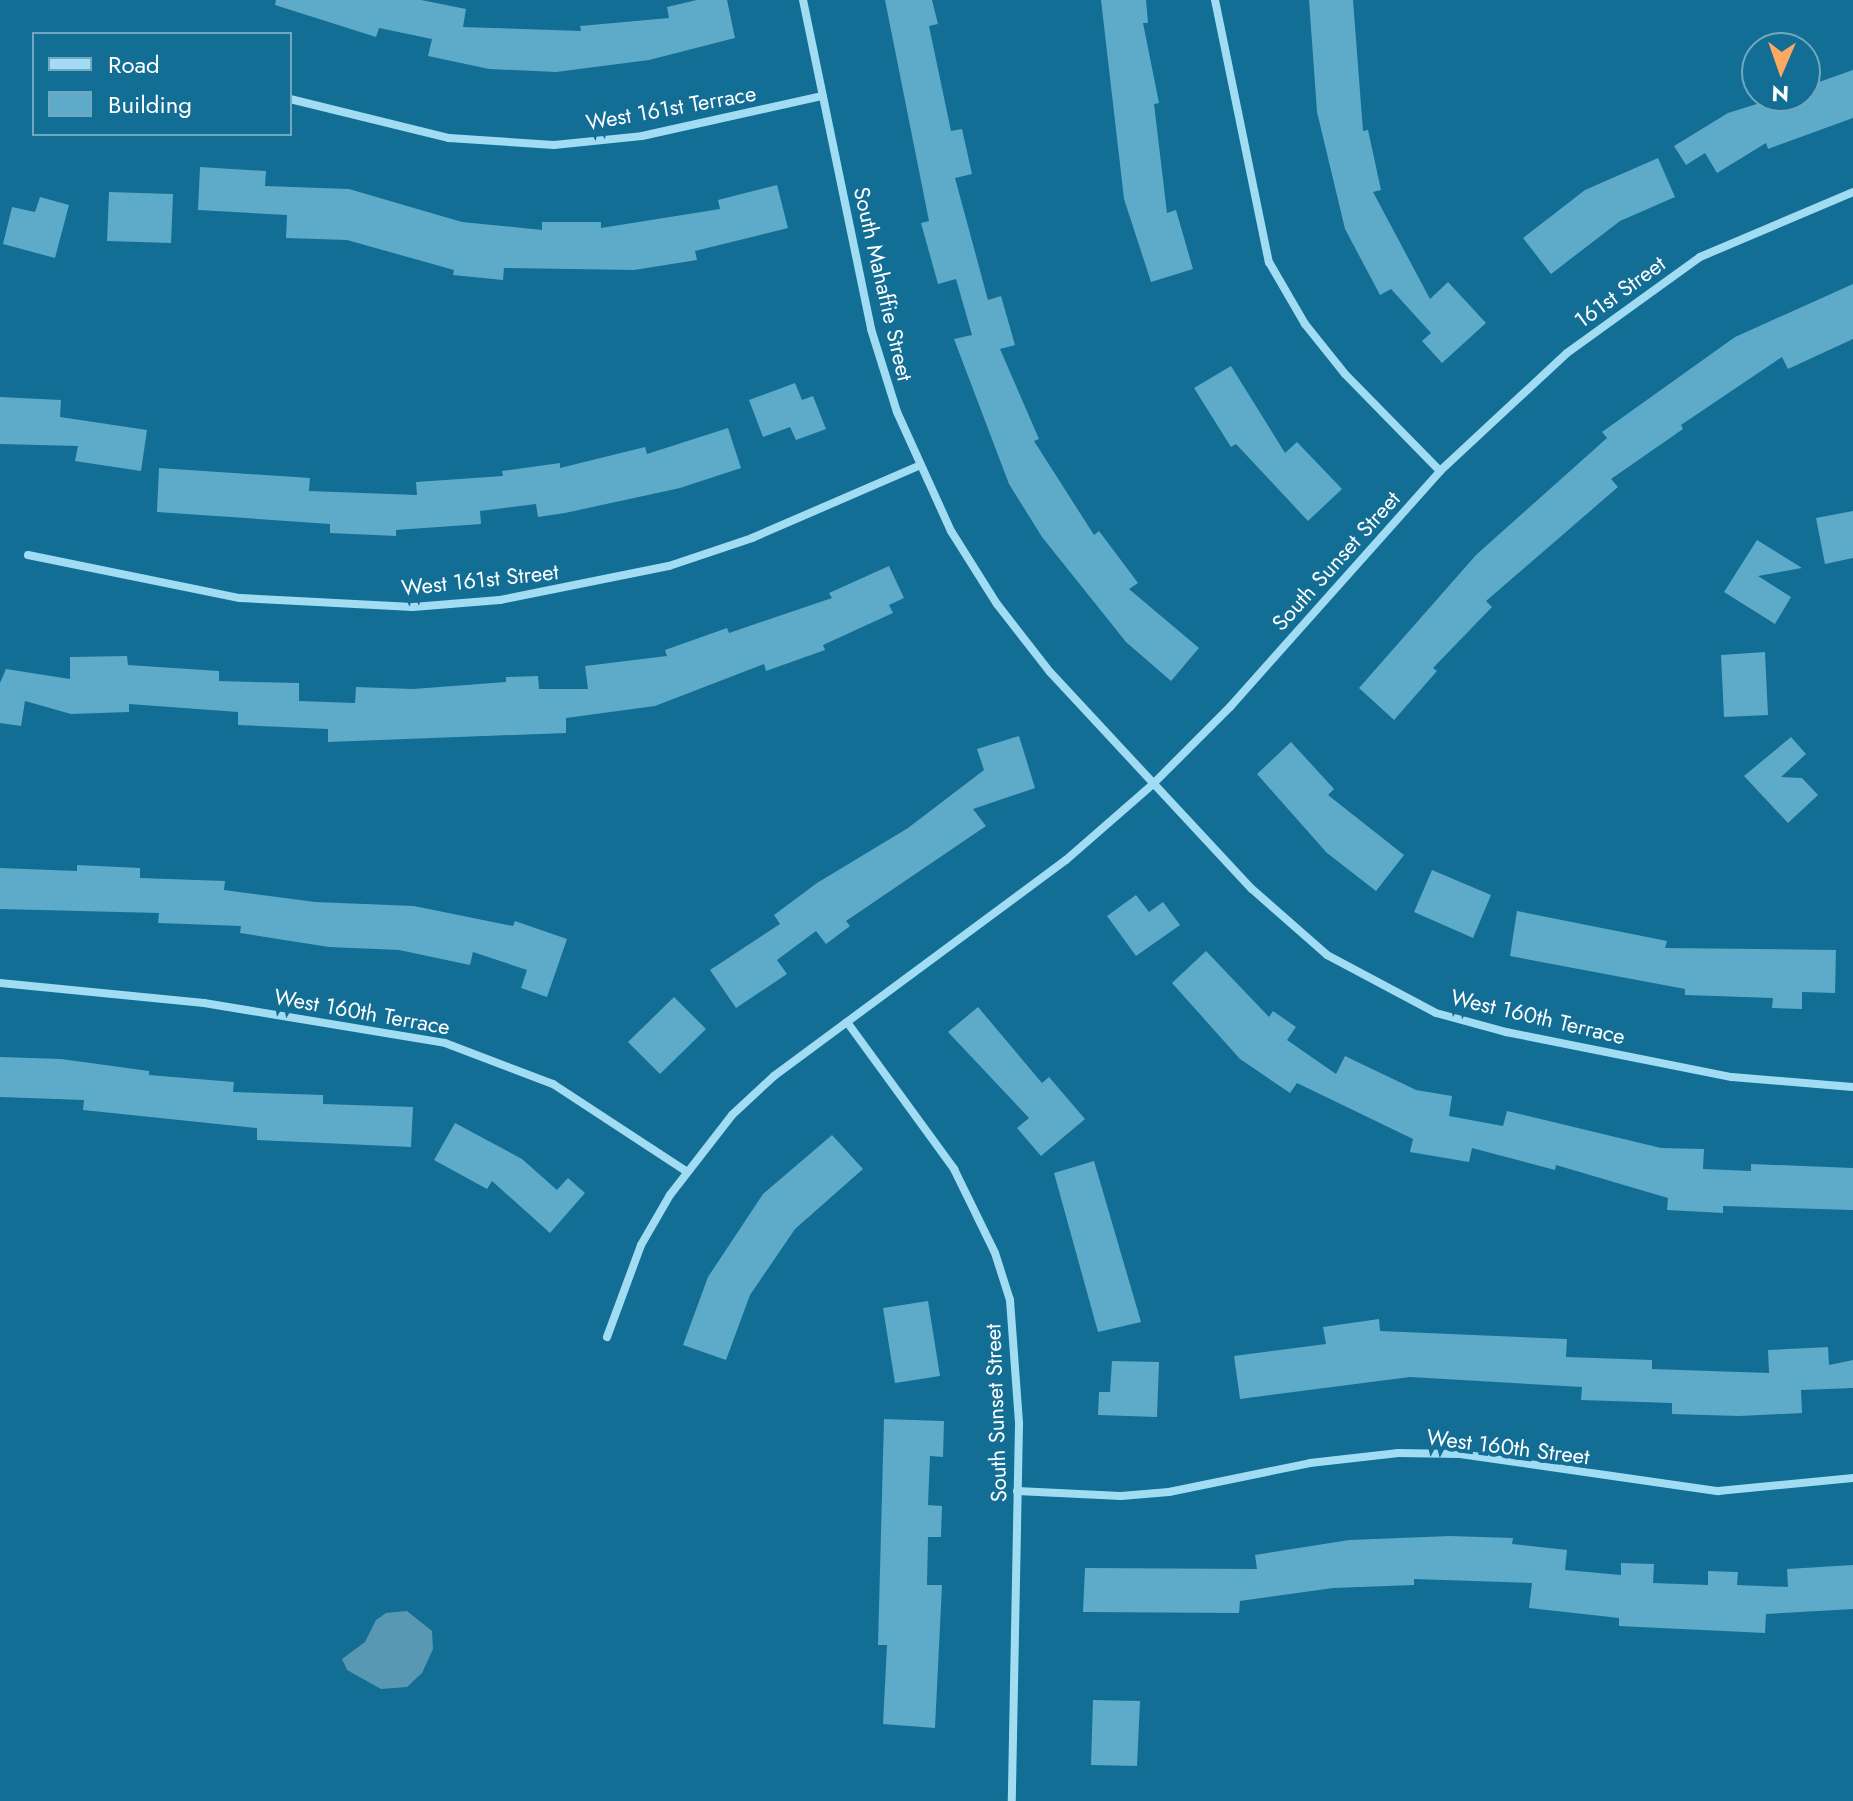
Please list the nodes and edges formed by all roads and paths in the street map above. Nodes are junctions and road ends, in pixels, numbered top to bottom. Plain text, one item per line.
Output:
1 (803, 0) edge
2 (1215, 0) edge
3 (823, 96) junction
4 (292, 99) edge
5 (1853, 192) edge
6 (918, 466) junction
7 (1440, 471) junction
8 (28, 555) dead end
9 (1153, 784) junction
10 (0, 983) edge
11 (847, 1022) junction
12 (1853, 1087) edge
13 (686, 1171) junction
14 (607, 1337) dead end
15 (1853, 1478) edge
16 (1017, 1491) junction
17 (1012, 1801) edge

1 - 3 street, South Mahaffie Street
2 - 7 street
3 - 4 street, West 161st Terrace
3 - 6 street, South Mahaffie Street
5 - 7 street, 161st Street
6 - 8 street, West 161st Street
6 - 9 street, South Mahaffie Street
7 - 9 street, South Sunset Street
9 - 11 street, South Sunset Street
9 - 12 street, West 160th Terrace
10 - 13 street, West 160th Terrace
11 - 13 street, South Sunset Street
11 - 16 street, South Sunset Street
13 - 14 street, South Sunset Street
15 - 16 street, West 160th Street
16 - 17 street, South Sunset Street

